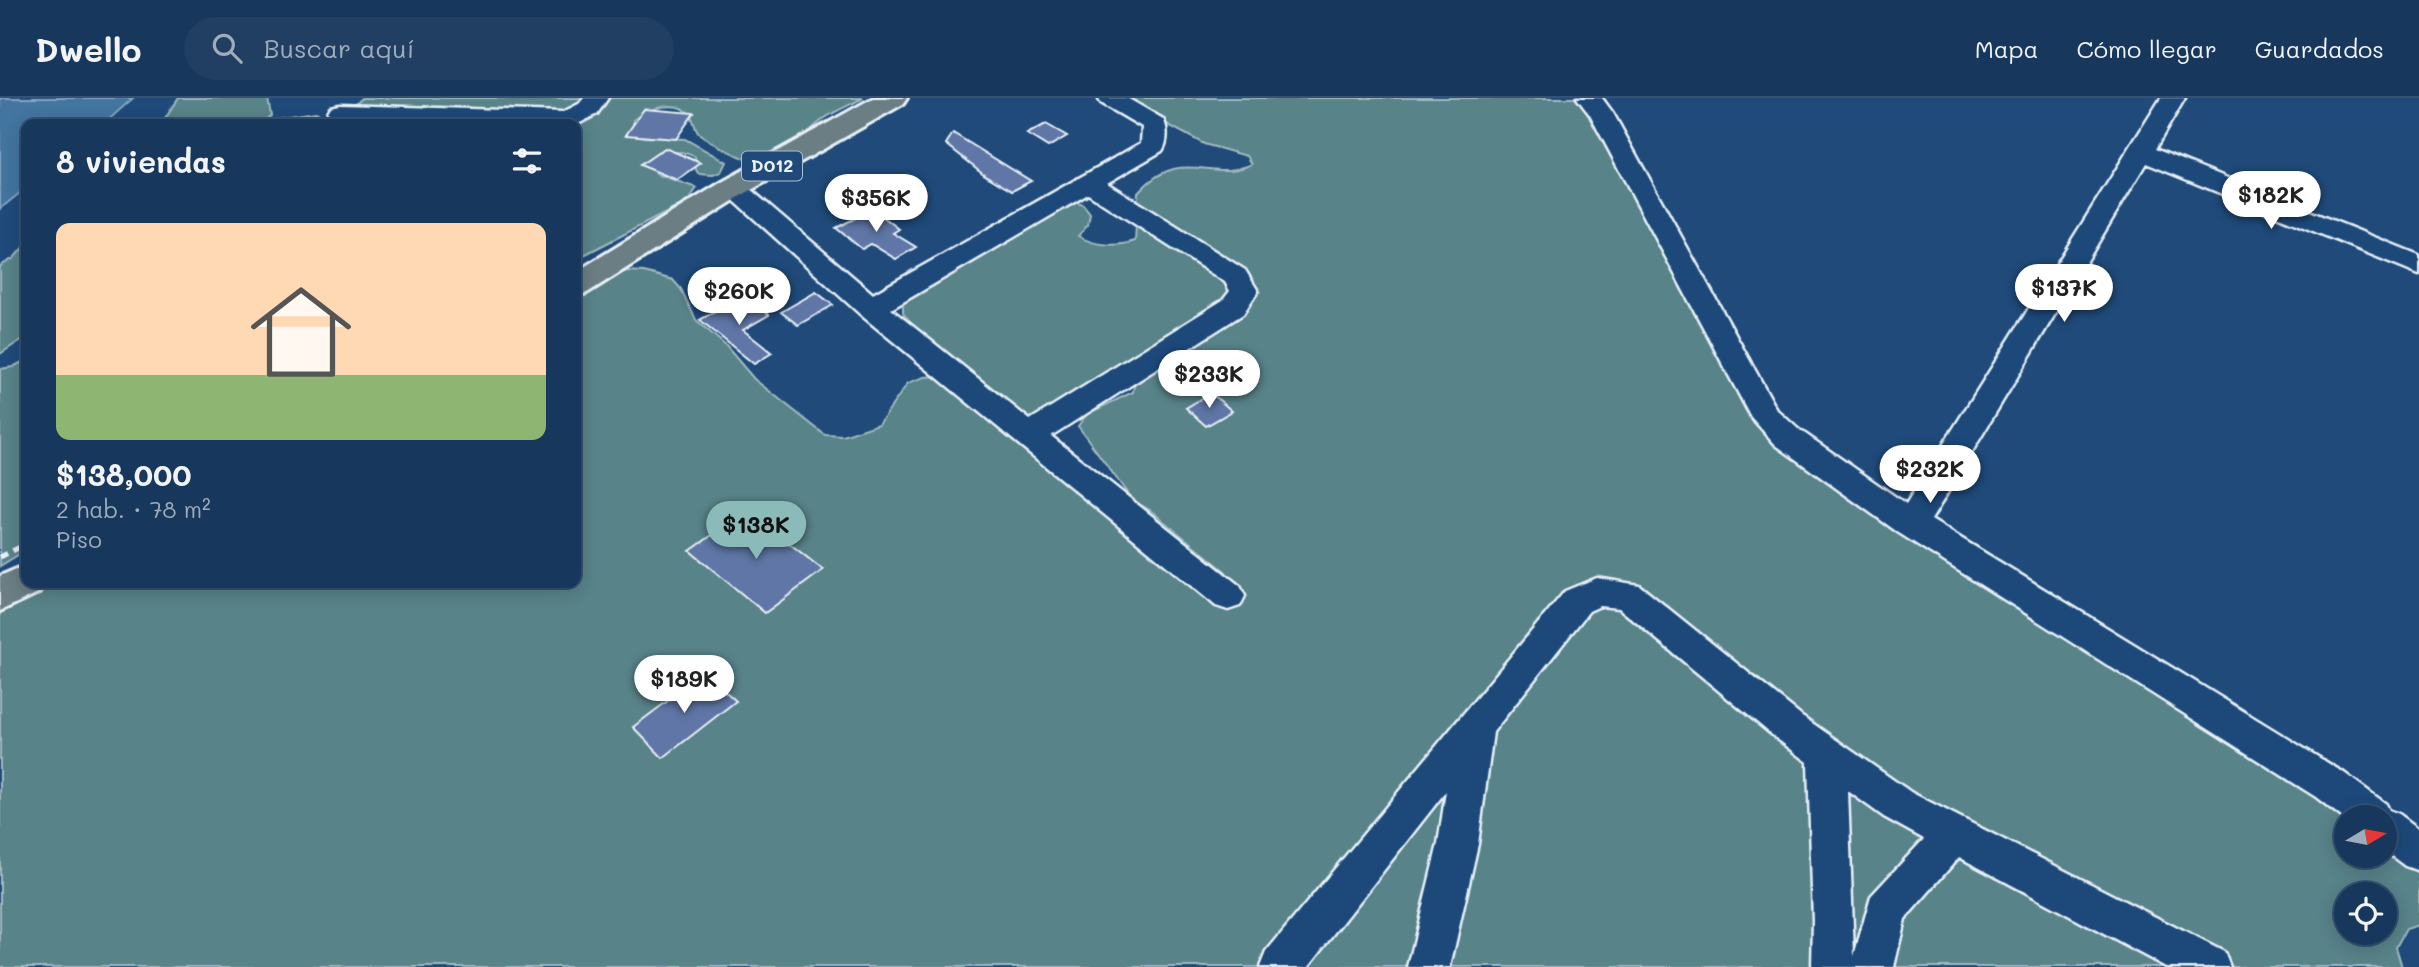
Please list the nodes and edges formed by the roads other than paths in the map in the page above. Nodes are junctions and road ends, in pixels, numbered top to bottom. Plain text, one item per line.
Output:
1 (596, 98) edge
2 (892, 98) edge
3 (1110, 98) edge
4 (1589, 98) edge
5 (2173, 98) edge
6 (340, 111) edge
7 (542, 119) edge
8 (569, 119) edge
9 (2141, 152) junction
10 (1088, 183) junction
11 (733, 188) junction
12 (651, 237) junction
13 (2419, 265) edge
14 (581, 272) edge
15 (581, 283) edge
16 (872, 308) junction
17 (1029, 435) junction
18 (1911, 524) junction
19 (21, 562) edge
20 (0, 573) edge
21 (21, 584) edge
22 (0, 595) edge
23 (1228, 596) dead end
24 (1475, 727) junction
25 (1827, 754) junction
26 (2356, 805) edge
27 (1954, 834) junction
28 (2398, 837) edge
29 (2419, 853) edge
30 (1281, 967) edge
31 (1429, 967) edge
32 (1833, 967) edge
33 (1873, 967) edge
34 (2209, 967) edge

1 - 8 street
2 - 11 main road, D012
3 - 10 street
4 - 18 street
5 - 9 street
6 - 7 street
9 - 13 street
9 - 18 street
10 - 16 street
10 - 17 street
11 - 12 main road, D012
11 - 16 street
12 - 14 main road, D012
12 - 15 main road, D012
16 - 17 street
17 - 23 street
18 - 26 street
19 - 20 main road
21 - 22 main road
24 - 25 street
24 - 30 street
24 - 31 street
25 - 27 street
25 - 32 street
27 - 33 street
27 - 34 street
28 - 29 street

